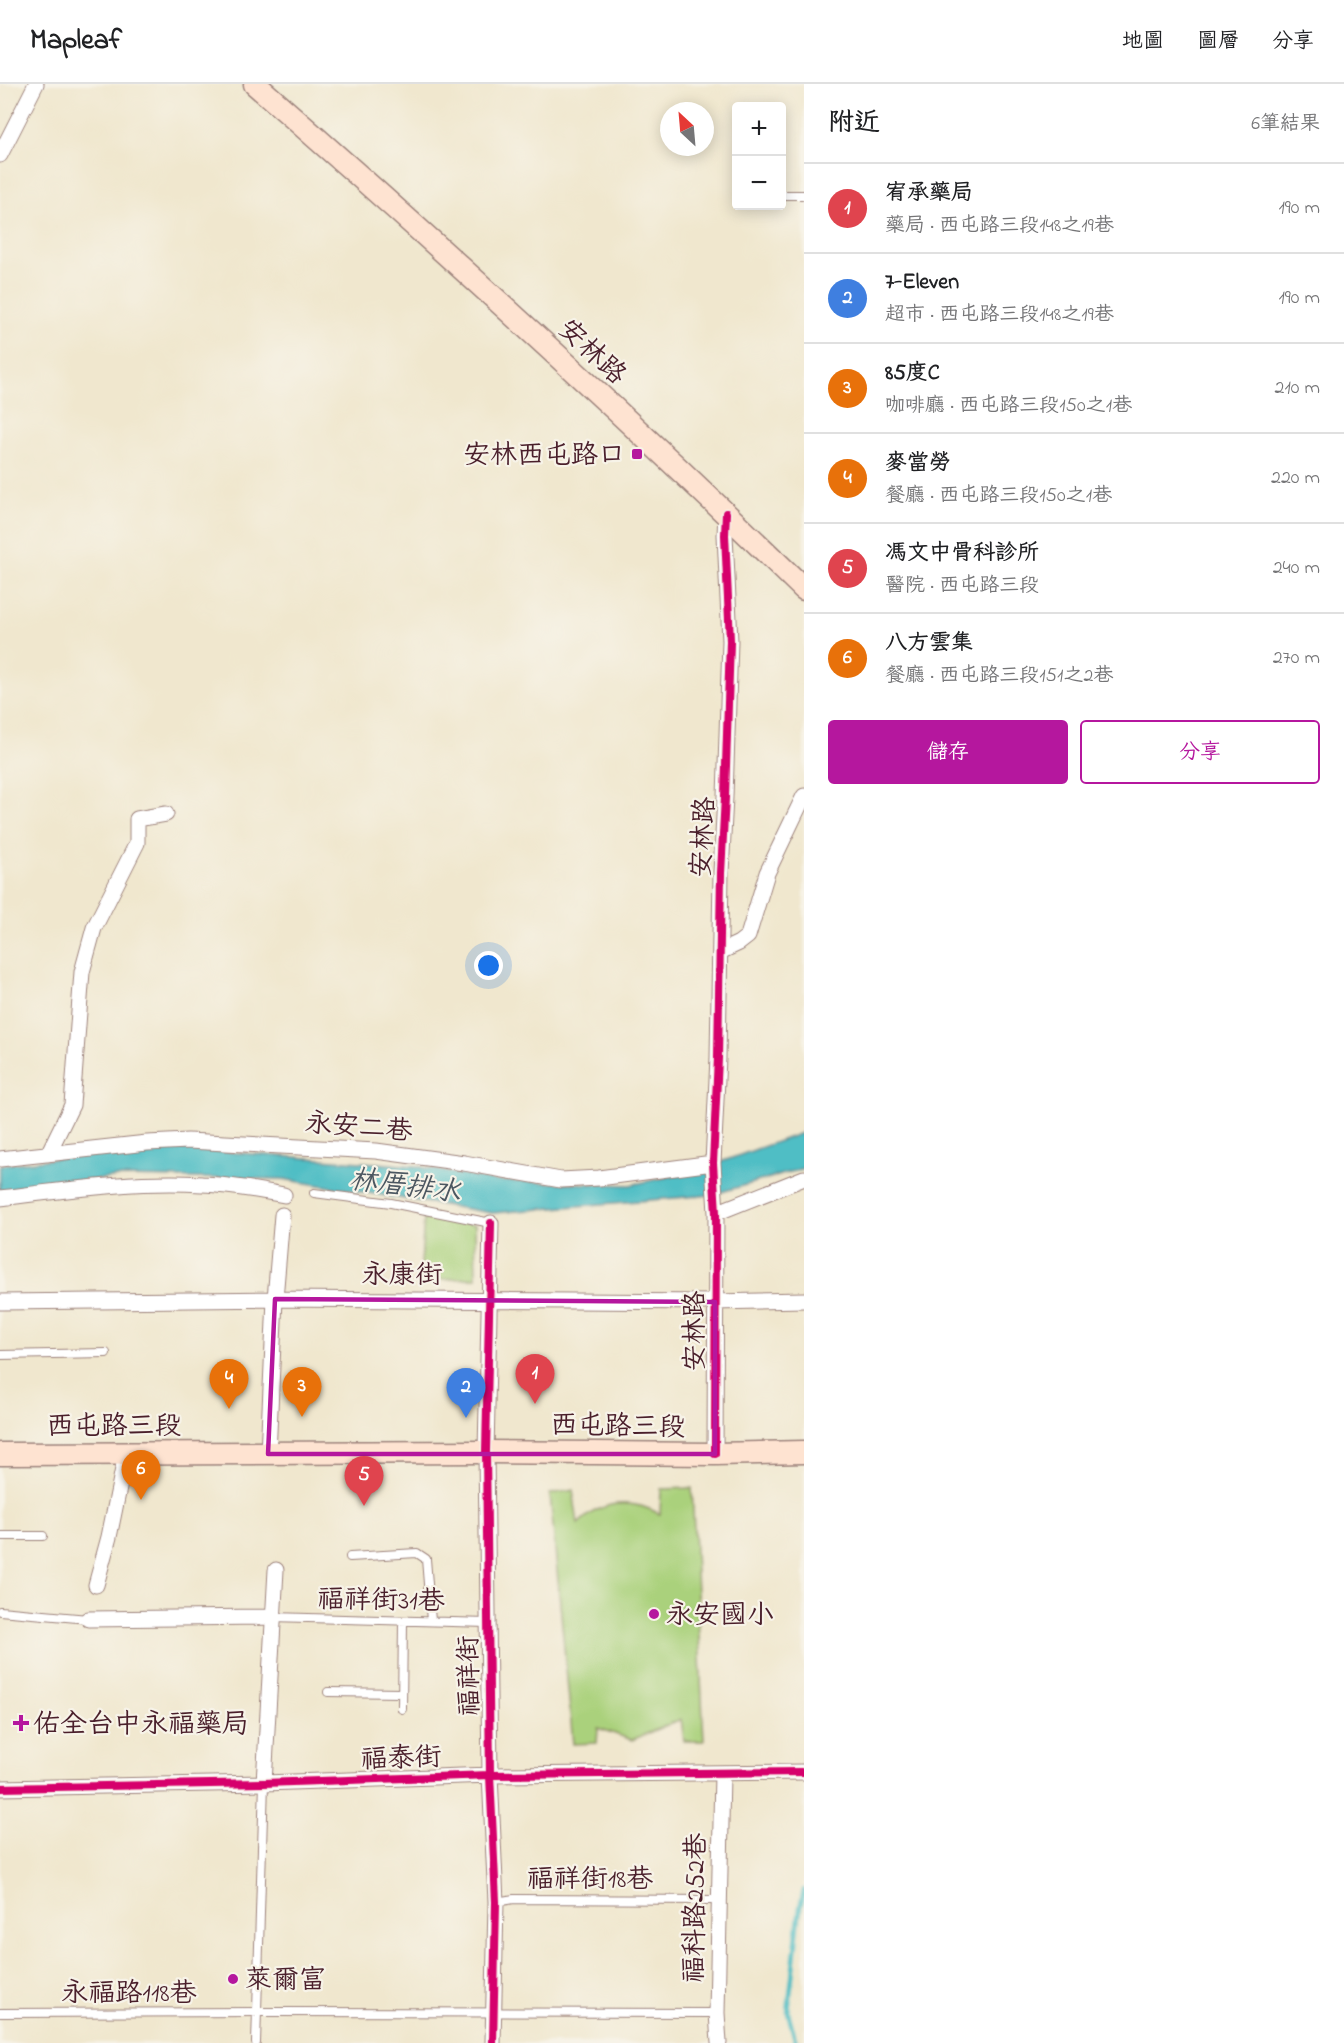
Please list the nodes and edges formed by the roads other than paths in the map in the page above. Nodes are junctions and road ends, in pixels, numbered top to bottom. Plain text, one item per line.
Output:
1 (36, 84) edge
2 (255, 84) edge
3 (0, 155) edge
4 (786, 195) edge
5 (804, 195) edge
6 (726, 513) junction
7 (804, 589) edge
8 (804, 796) edge
9 (166, 814) dead end
10 (720, 952) junction
11 (48, 1154) junction
12 (0, 1159) edge
13 (713, 1163) junction
14 (804, 1178) edge
15 (314, 1193) dead end
16 (284, 1195) dead end
17 (0, 1198) edge
18 (716, 1211) junction
19 (282, 1215) dead end
20 (491, 1223) joint
21 (275, 1299) junction
22 (489, 1299) junction
23 (804, 1300) edge
24 (0, 1302) edge
25 (715, 1302) junction
26 (106, 1353) dead end
27 (0, 1355) edge
28 (486, 1452) junction
29 (804, 1452) edge
30 (0, 1454) edge
31 (126, 1454) junction
32 (268, 1454) junction
33 (715, 1454) junction
34 (0, 1536) edge
35 (44, 1536) dead end
36 (351, 1557) dead end
37 (276, 1570) dead end
38 (96, 1585) dead end
39 (0, 1611) edge
40 (272, 1617) junction
41 (88, 1619) joint
42 (431, 1621) junction
43 (403, 1622) junction
44 (488, 1623) junction
45 (328, 1692) dead end
46 (402, 1693) junction
47 (402, 1709) dead end
48 (804, 1772) edge
49 (722, 1773) junction
50 (490, 1775) junction
51 (264, 1783) junction
52 (0, 1788) edge
53 (720, 1900) junction
54 (496, 1902) junction
55 (0, 2013) edge
56 (258, 2013) junction
57 (494, 2013) junction
58 (717, 2013) junction
59 (256, 2043) edge
60 (493, 2043) edge
61 (719, 2043) edge

1 - 3 street
2 - 6 street, 安林路
4 - 5 lane
6 - 7 street
6 - 10 street, 安林路
8 - 10 street
9 - 11 street
10 - 13 street, 安林路
11 - 12 street, 永安二巷
11 - 13 street, 永安二巷
13 - 18 street, 安林路
14 - 18 street
15 - 20 lane
16 - 17 street
18 - 25 street, 安林路
19 - 21 street
20 - 22 street, 福祥街
21 - 22 street, 永康街
21 - 24 street, 永康街
21 - 32 street
22 - 25 street, 永康街
22 - 28 street, 福祥街
23 - 25 street, 永康街
25 - 33 street, 安林路
26 - 27 lane
28 - 32 street, 西屯路三段
28 - 33 street, 西屯路三段
28 - 44 street, 福祥街
29 - 33 street, 西屯路三段
30 - 31 street, 西屯路三段
31 - 32 street, 西屯路三段
31 - 38 street
34 - 35 lane
36 - 42 lane
37 - 40 street
39 - 41 lane
40 - 41 street
40 - 43 lane, 福祥街31巷
40 - 51 street
42 - 43 lane, 福祥街31巷
42 - 44 lane, 福祥街31巷
43 - 46 lane
44 - 50 street, 福祥街
45 - 46 lane
46 - 47 lane
48 - 49 street, 福泰街
49 - 50 street, 福泰街
49 - 53 street, 福科路252巷
50 - 51 street, 福泰街
50 - 54 street, 福祥街
51 - 52 street, 福泰街
51 - 56 lane
53 - 54 lane, 福祥街18巷
53 - 58 street, 福科路252巷
54 - 57 street, 福祥街
55 - 56 lane, 永福路118巷
56 - 57 lane, 永福路118巷
56 - 59 lane
57 - 58 lane, 永福路118巷
57 - 60 street, 福祥街
58 - 61 street, 福科路252巷

